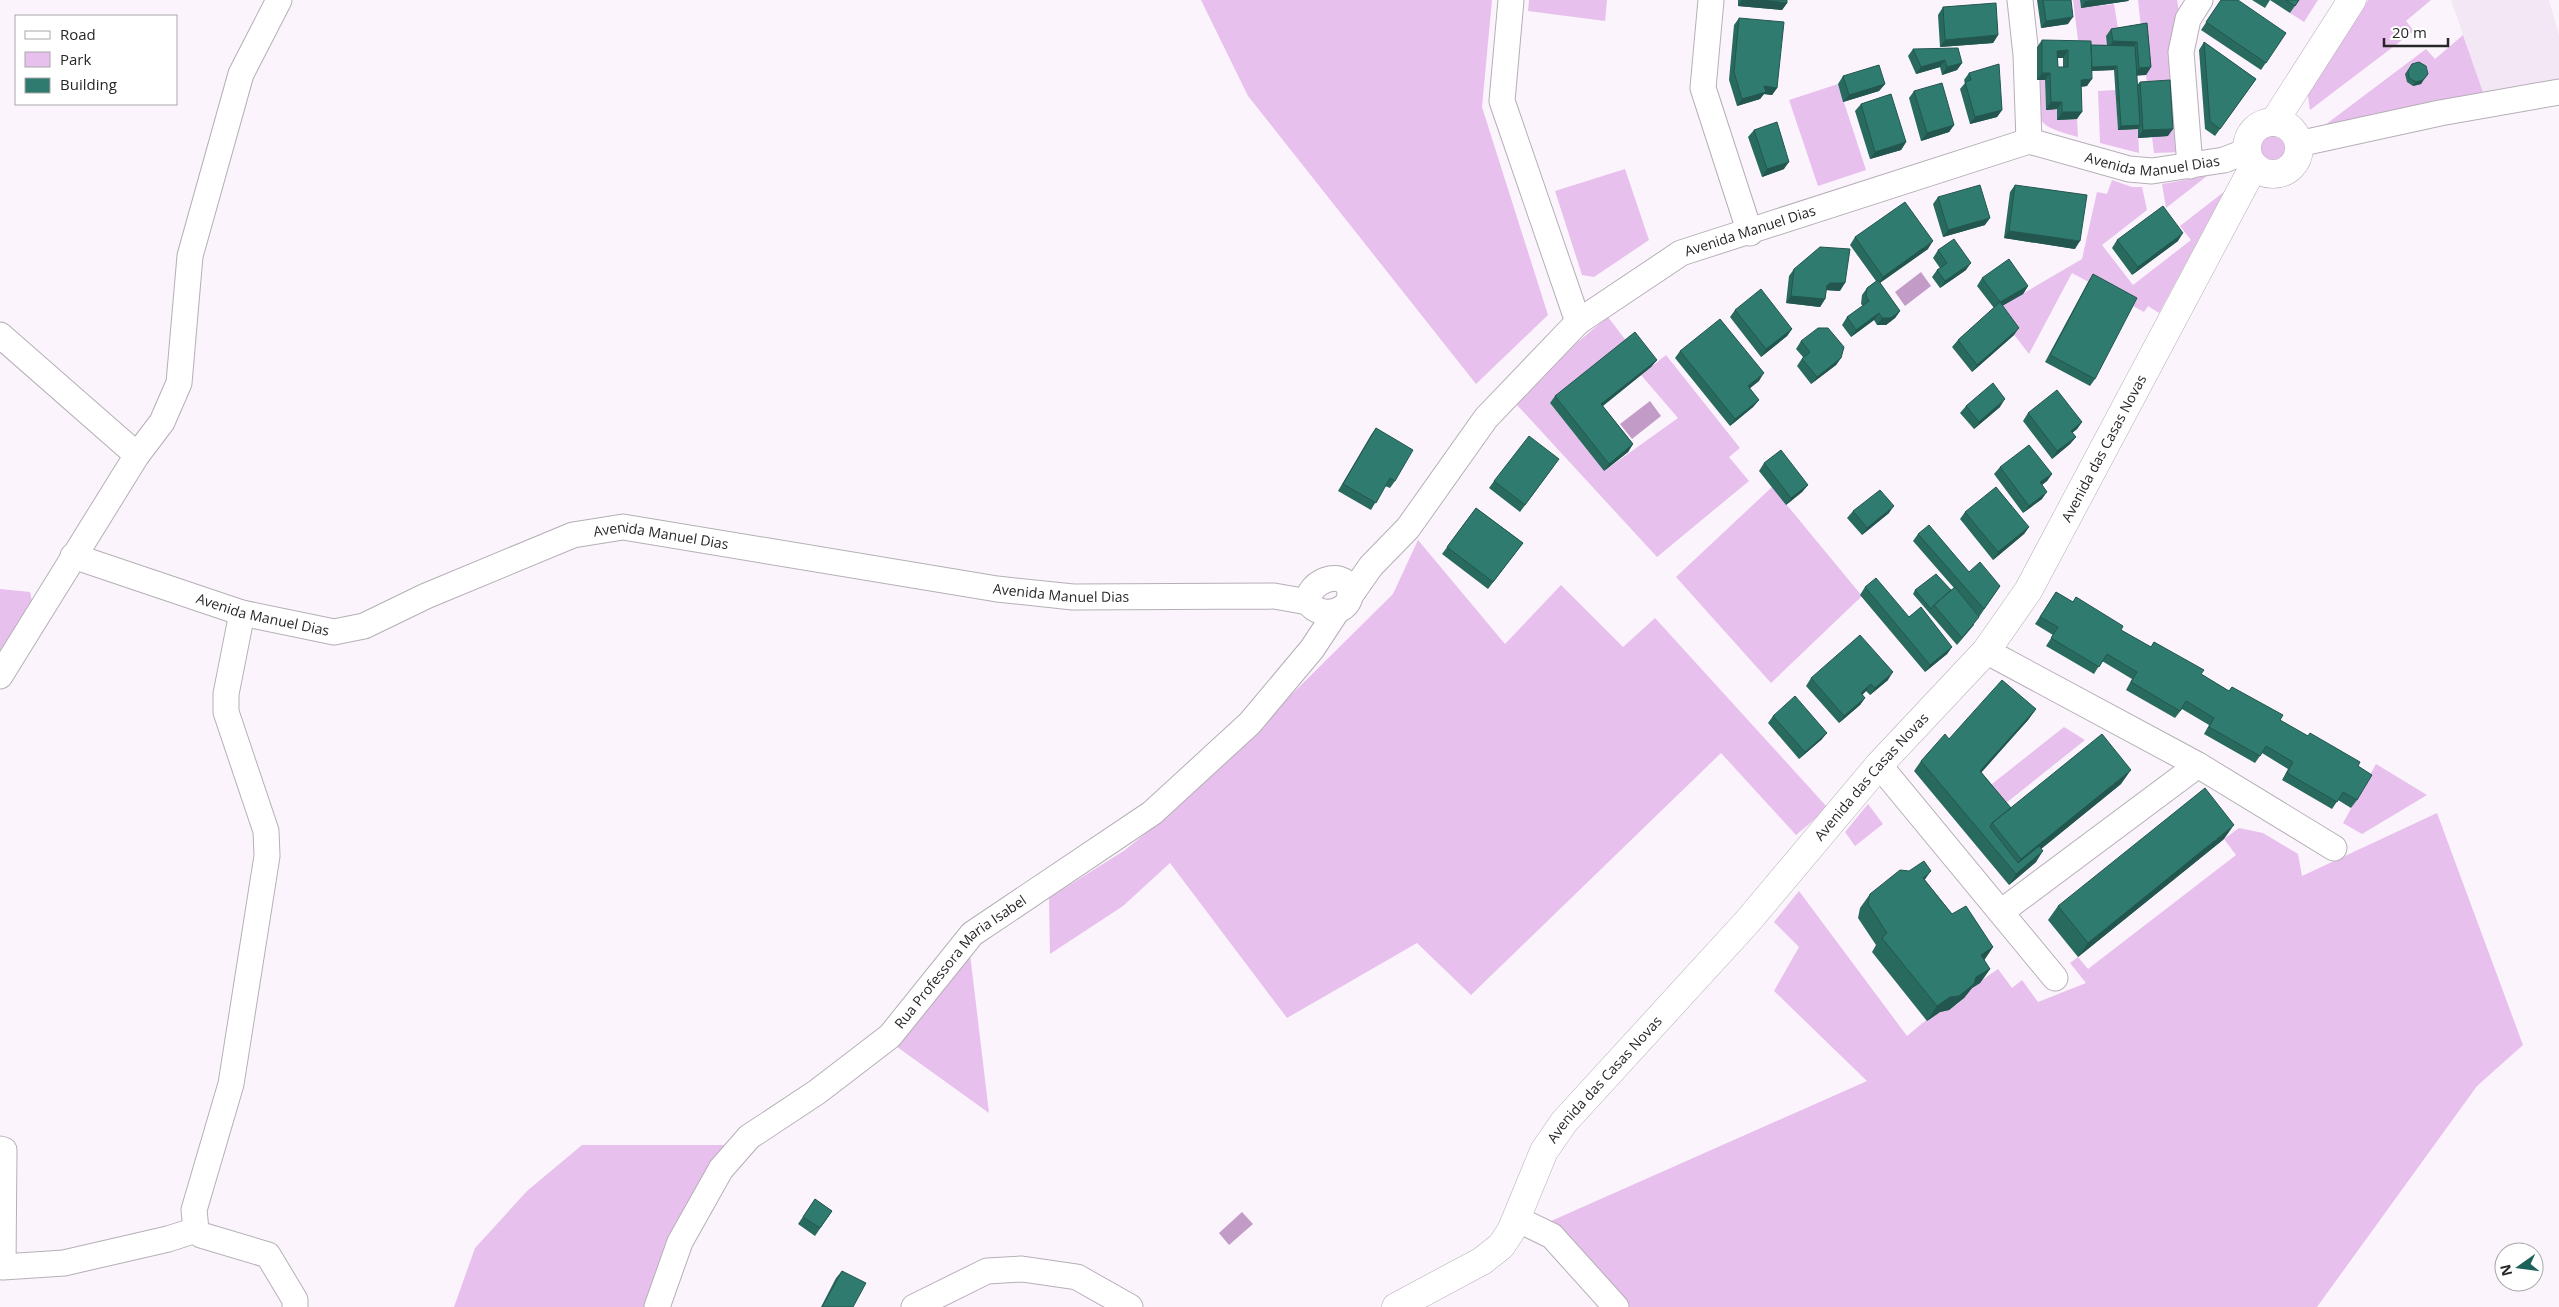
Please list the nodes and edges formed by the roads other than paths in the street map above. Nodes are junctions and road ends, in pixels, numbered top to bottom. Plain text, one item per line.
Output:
1 (279, 0) edge
2 (1511, 0) edge
3 (1711, 0) edge
4 (2020, 0) edge
5 (2200, 0) edge
6 (2352, 0) edge
7 (2559, 92) edge
8 (2274, 122) junction
9 (2029, 141) junction
10 (2298, 144) junction
11 (2250, 158) junction
12 (2190, 166) junction
13 (1750, 233) junction
14 (1578, 322) junction
15 (0, 334) edge
16 (137, 455) junction
17 (74, 556) junction
18 (1371, 566) junction
19 (1318, 593) junction
20 (1343, 604) junction
21 (242, 613) junction
22 (1312, 649) junction
23 (1986, 651) junction
24 (0, 676) edge
25 (1879, 765) junction
26 (2198, 765) junction
27 (2334, 848) dead end
28 (2001, 912) junction
29 (2055, 978) dead end
30 (0, 1148) edge
31 (1517, 1219) junction
32 (196, 1230) junction
33 (1, 1274) edge
34 (295, 1307) edge
35 (656, 1307) edge
36 (914, 1307) edge
37 (1130, 1307) edge
38 (1396, 1307) edge
39 (1616, 1307) edge

1 - 16 street
2 - 14 street
3 - 13 street
4 - 9 street
5 - 12 street
6 - 8 street
7 - 10 street
8 - 10 street
8 - 11 street
9 - 12 street, Avenida Manuel Dias
9 - 13 street, Avenida Manuel Dias
10 - 11 street
11 - 12 street, Avenida Manuel Dias
11 - 23 street, Avenida das Casas Novas
13 - 14 street, Avenida Manuel Dias
14 - 18 street, Avenida Manuel Dias
15 - 16 street
16 - 17 street
17 - 21 street, Avenida Manuel Dias
17 - 24 street
18 - 19 street, Avenida Manuel Dias
18 - 20 street, Avenida Manuel Dias
19 - 20 street, Avenida Manuel Dias
19 - 20 street
19 - 21 street, Avenida Manuel Dias
19 - 22 street
20 - 22 street, Rua Professora Maria Isabel
21 - 32 street
22 - 35 street, Rua Professora Maria Isabel
23 - 25 street, Avenida das Casas Novas
23 - 26 street
25 - 28 street
25 - 31 street, Avenida das Casas Novas
26 - 27 street
26 - 28 street
28 - 29 street
30 - 33 street
31 - 38 street, Avenida das Casas Novas
31 - 39 street
32 - 33 street
32 - 34 street
36 - 37 street

